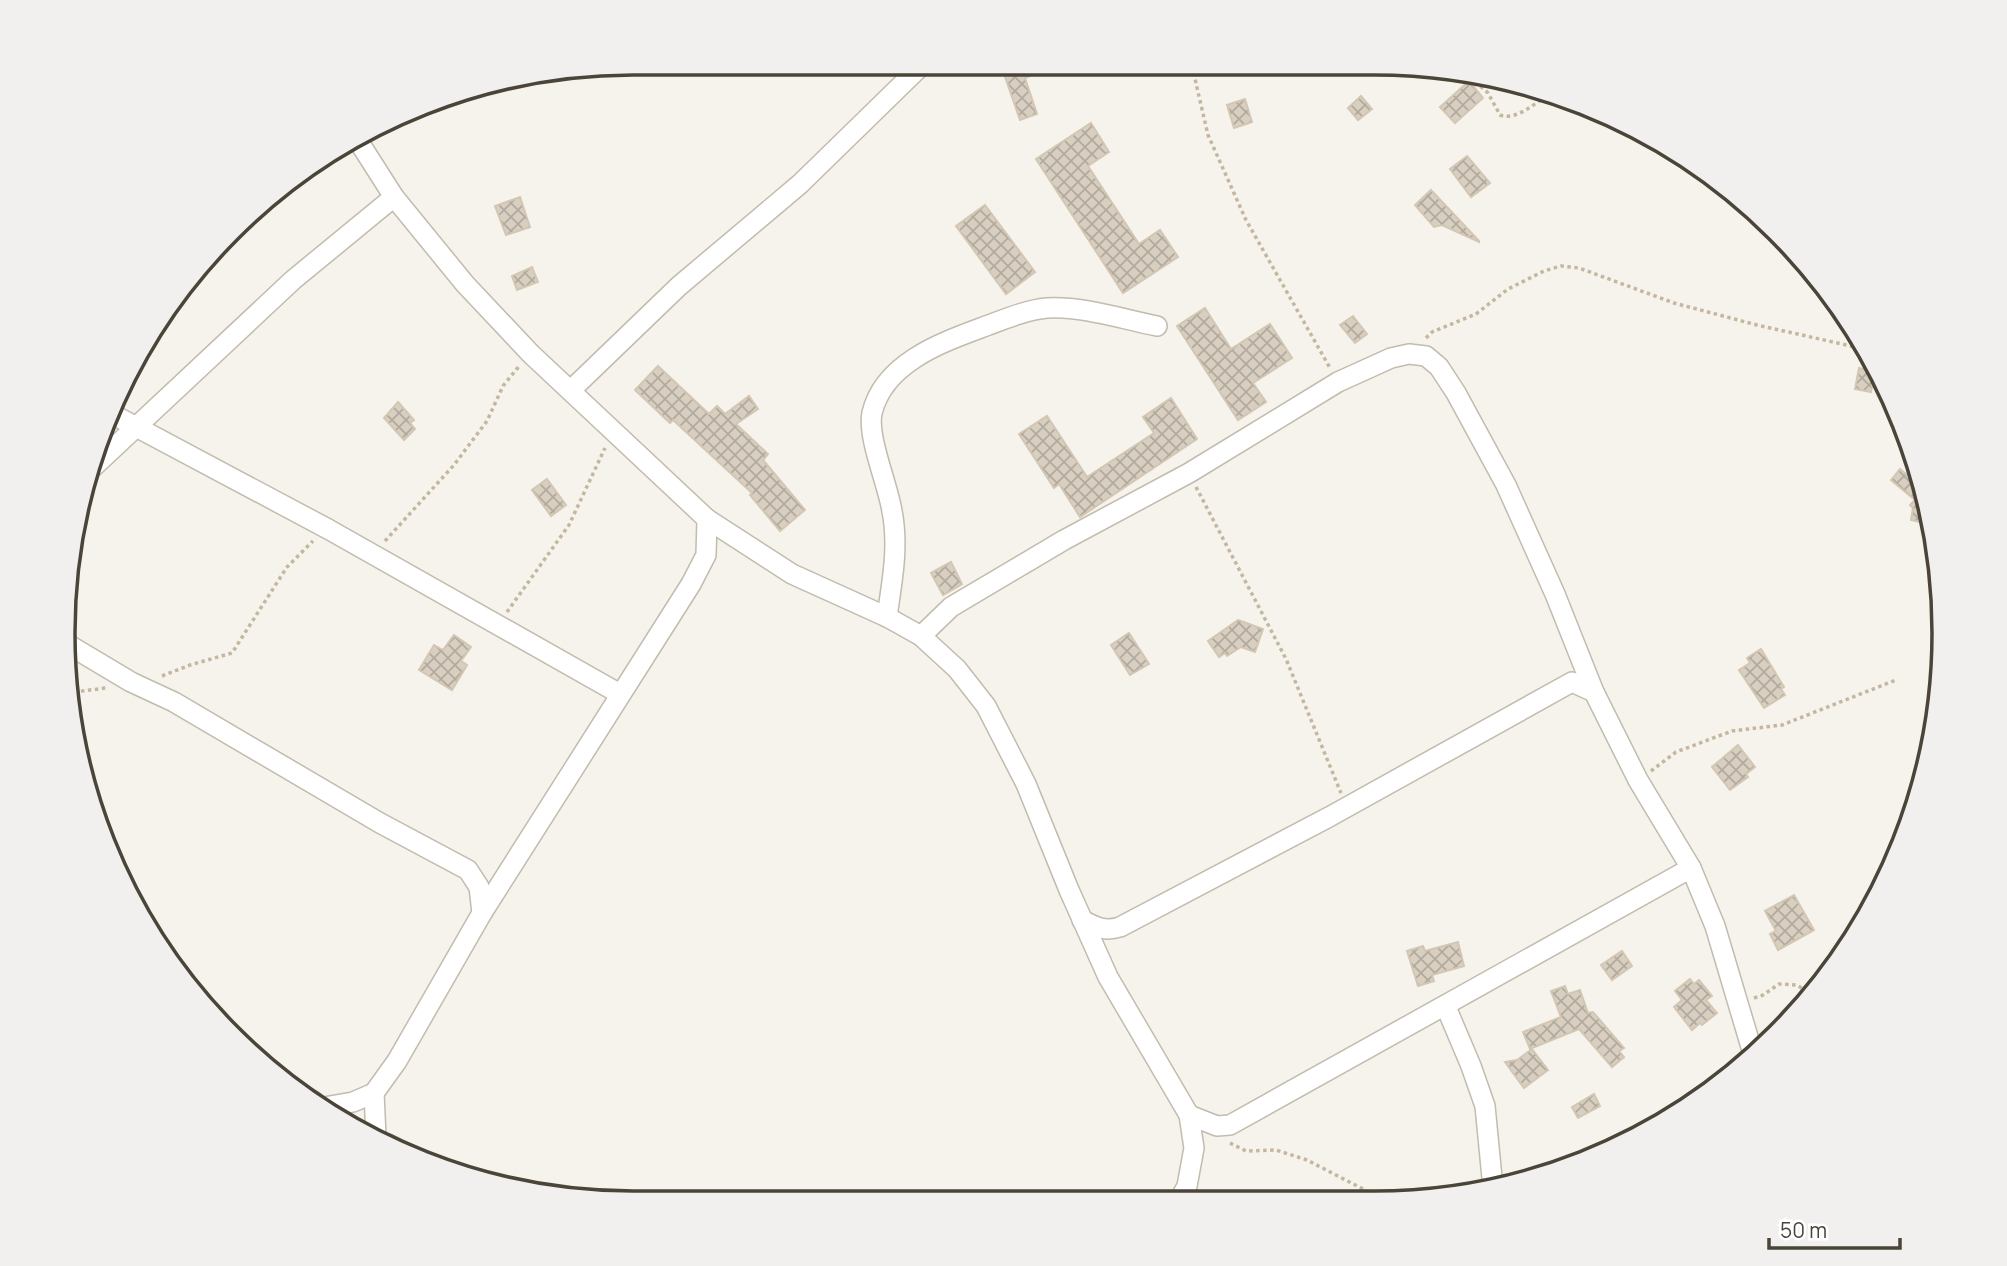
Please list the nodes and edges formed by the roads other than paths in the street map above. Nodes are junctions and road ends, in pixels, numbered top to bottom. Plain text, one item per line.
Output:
1 (912, 75) edge
2 (361, 146) edge
3 (394, 197) junction
4 (1157, 326) dead end
5 (571, 390) junction
6 (119, 418) edge
7 (135, 428) junction
8 (104, 457) edge
9 (707, 519) junction
10 (740, 542) junction
11 (706, 555) junction
12 (887, 617) junction
13 (921, 636) junction
14 (75, 649) edge
15 (1594, 692) junction
16 (620, 694) junction
17 (1691, 868) junction
18 (482, 913) junction
19 (1082, 920) junction
20 (1446, 1007) junction
21 (1750, 1044) edge
22 (374, 1093) junction
23 (336, 1105) edge
24 (1189, 1115) junction
25 (376, 1127) edge
26 (1492, 1178) edge
27 (1184, 1191) edge

1 - 5 street
2 - 3 street
3 - 5 street
3 - 7 street
4 - 12 street
5 - 9 street
6 - 7 street
7 - 8 street
7 - 16 street
9 - 10 street
9 - 11 street
10 - 11 street
10 - 12 street
11 - 16 street
12 - 13 street
13 - 15 street
13 - 19 street
14 - 18 street
15 - 17 street
15 - 19 street
16 - 18 street
17 - 20 street
17 - 21 street
18 - 22 street
19 - 24 street
20 - 24 street
20 - 26 street
22 - 23 street
22 - 25 street
24 - 27 street

